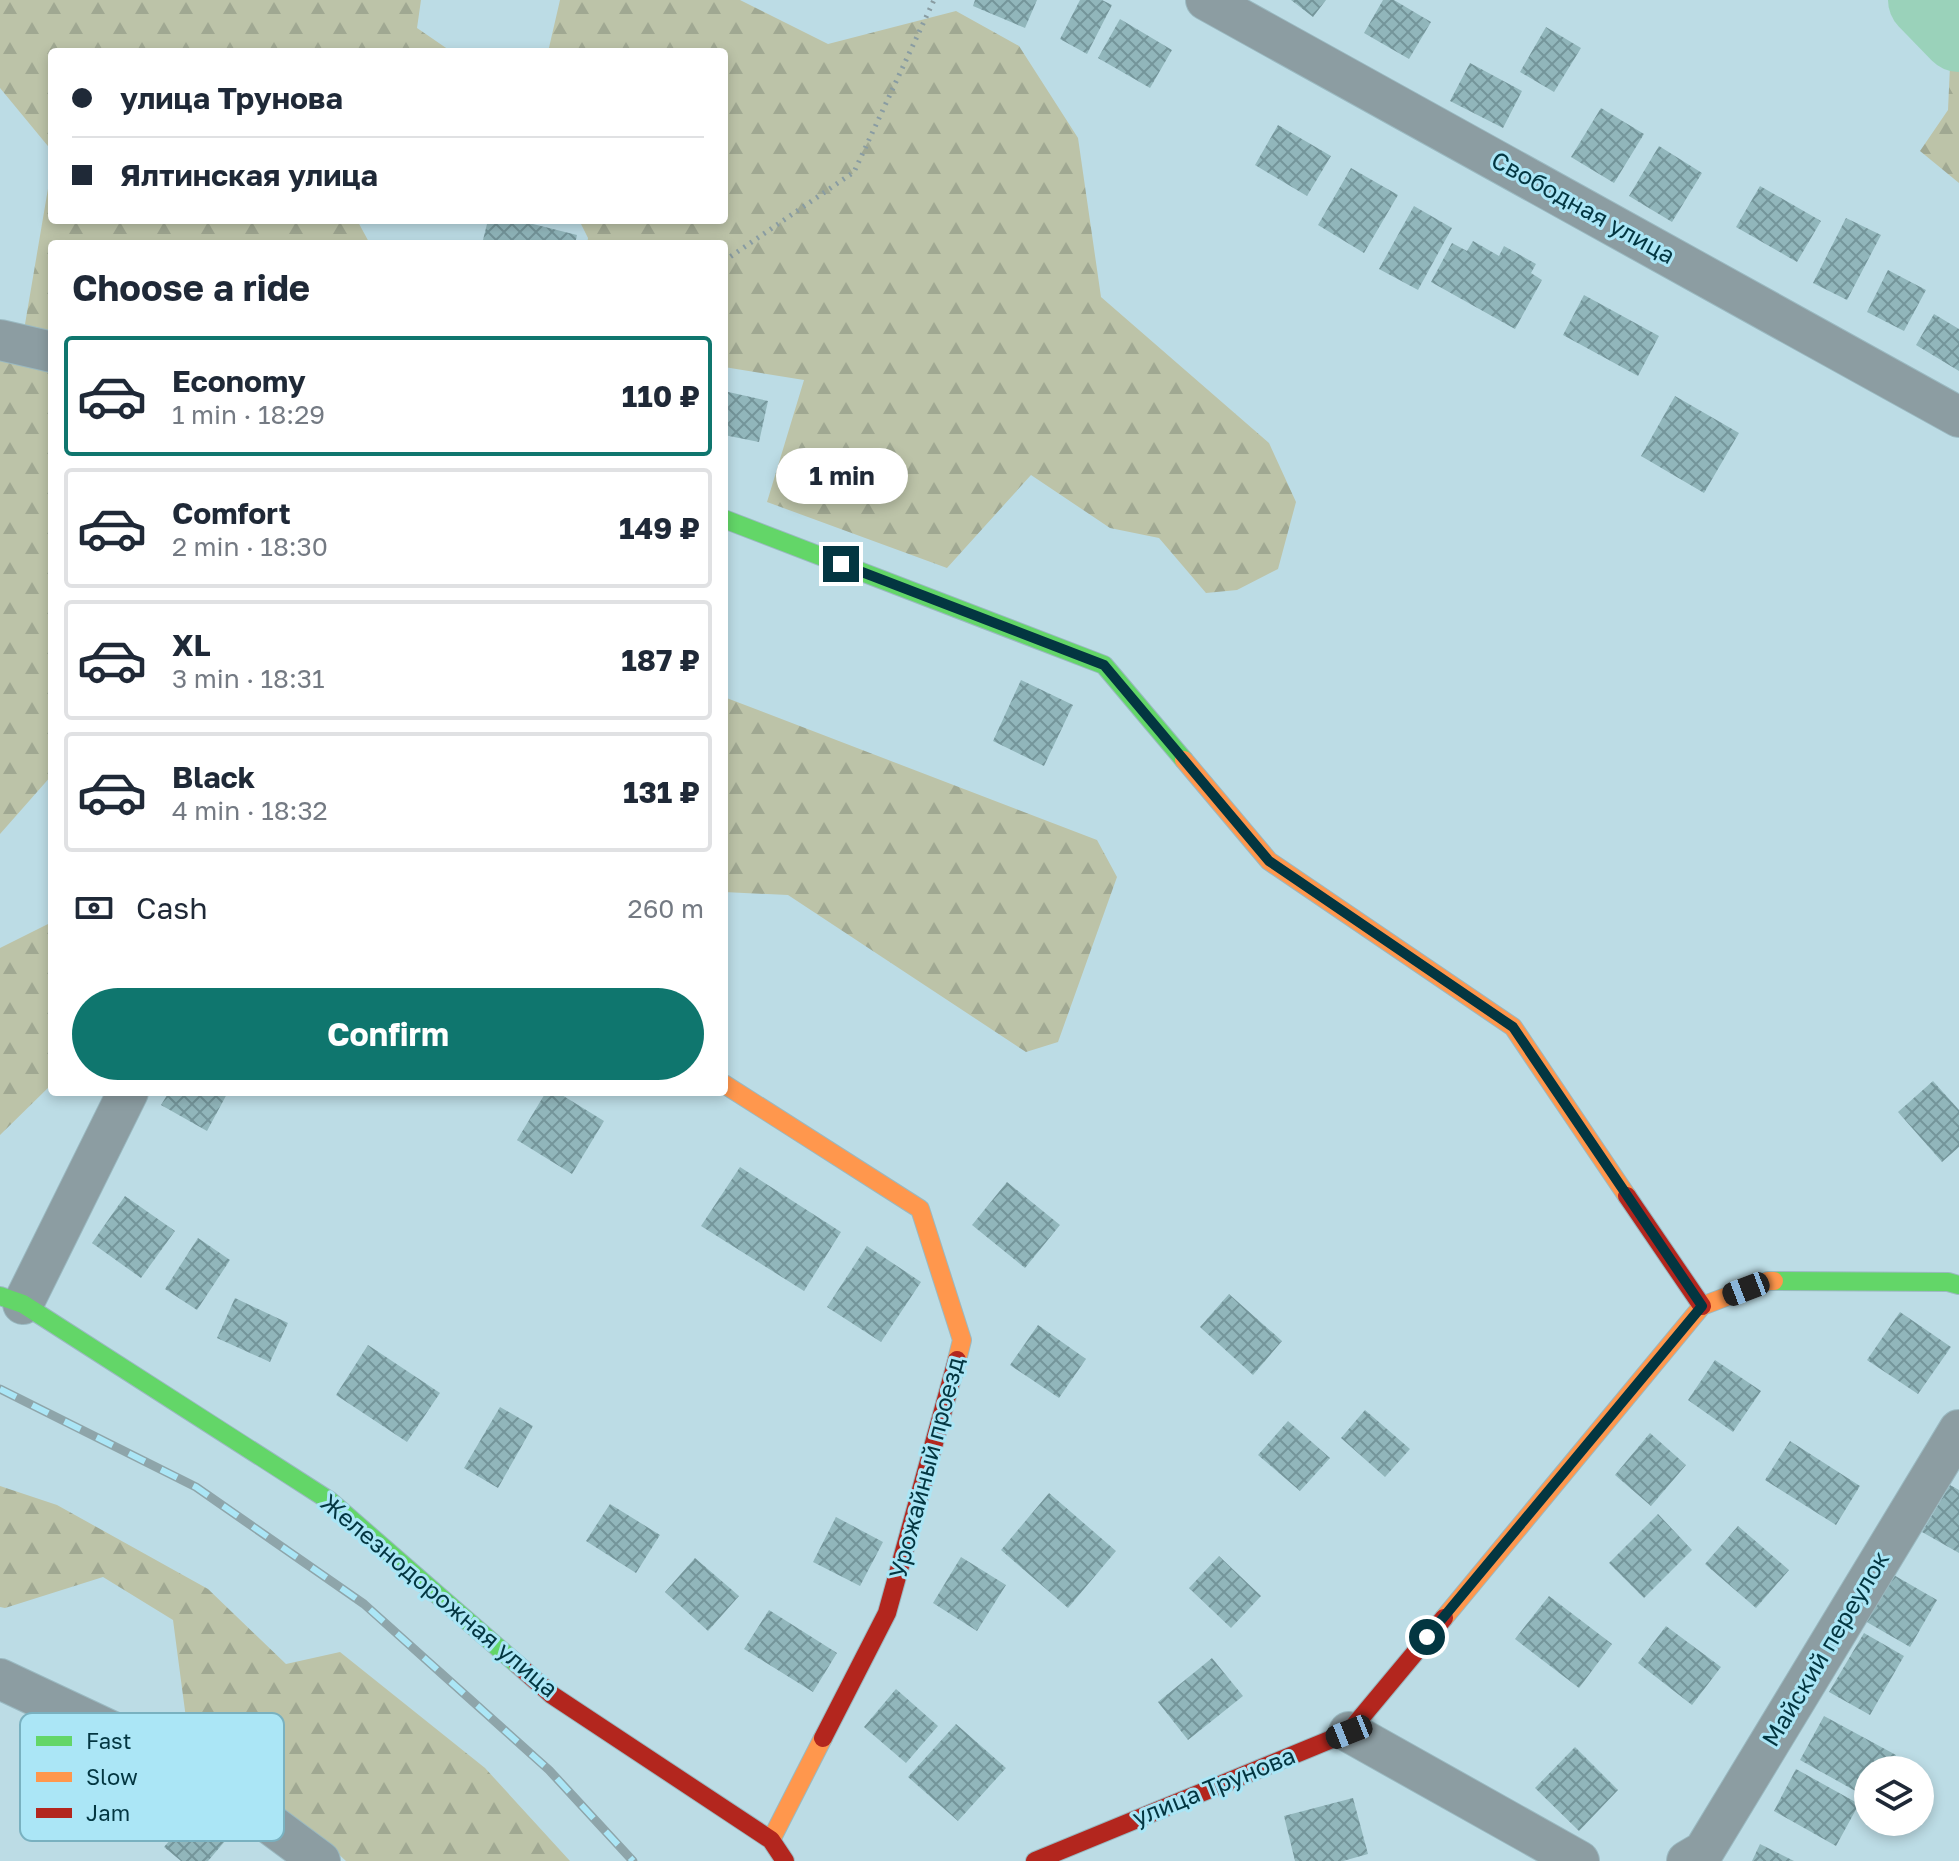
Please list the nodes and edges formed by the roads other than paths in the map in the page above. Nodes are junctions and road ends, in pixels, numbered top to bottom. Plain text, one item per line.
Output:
1 (1206, 0) edge
2 (0, 340) edge
3 (48, 351) edge
4 (1959, 417) edge
5 (728, 521) edge
6 (728, 1087) edge
7 (126, 1096) edge
8 (1959, 1285) edge
9 (12, 1300) edge
10 (1702, 1306) junction
11 (1959, 1430) edge
12 (0, 1679) edge
13 (72, 1713) edge
14 (1349, 1732) junction
15 (284, 1834) edge
16 (771, 1840) junction
17 (320, 1861) edge
18 (785, 1861) edge
19 (1035, 1861) edge
20 (1579, 1861) edge
21 (1687, 1861) edge

1 - 4 street, Свободная улица
2 - 3 street
5 - 10 street
6 - 16 street, Урожайный проезд
7 - 9 street
8 - 10 street, улица Трунова
9 - 16 street, Железнодорожная улица
10 - 14 street, улица Трунова
11 - 21 street, Майский переулок
12 - 13 street
14 - 19 street, улица Трунова
14 - 20 street
15 - 17 street
16 - 18 street, Железнодорожная улица

